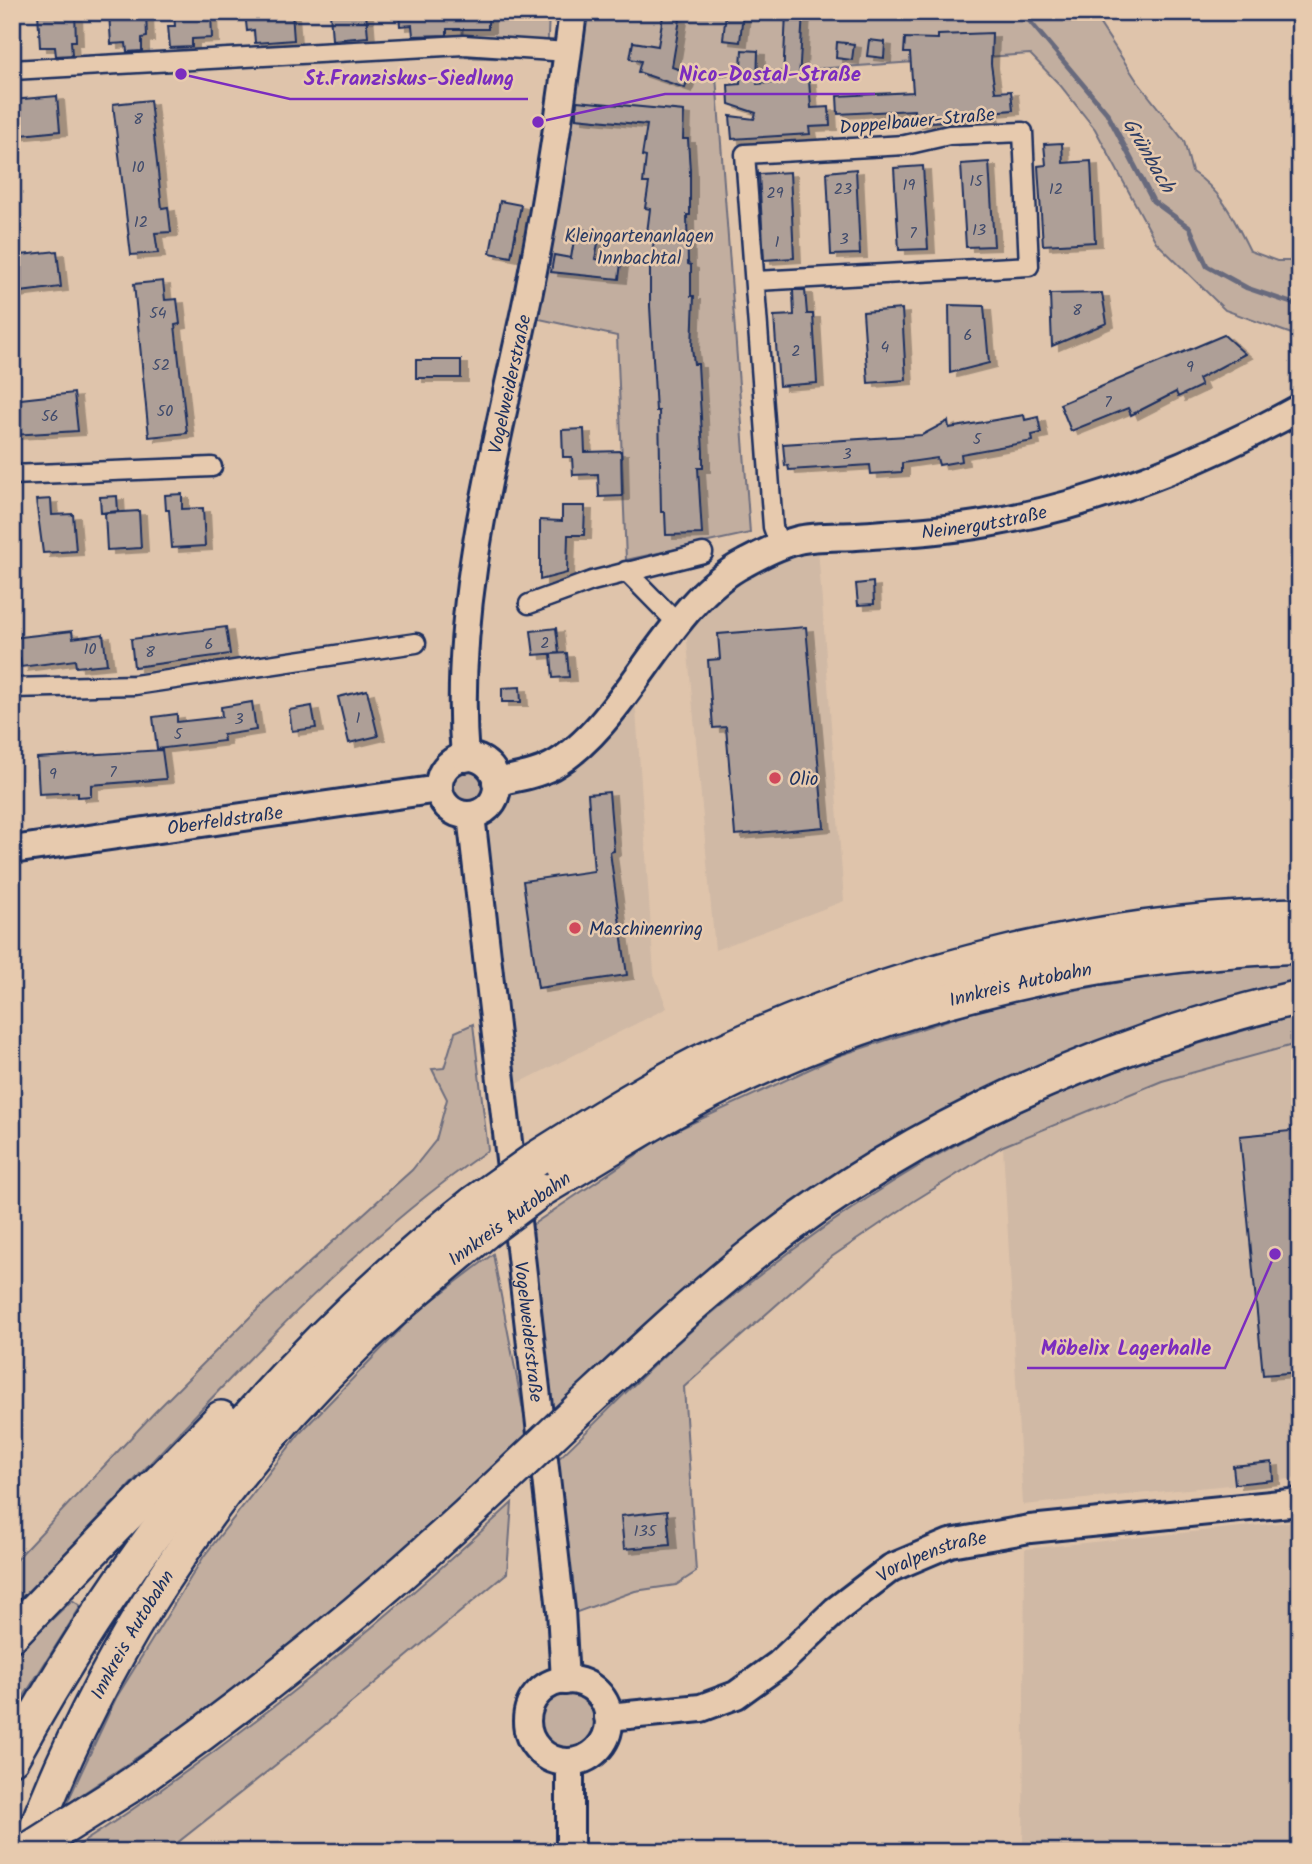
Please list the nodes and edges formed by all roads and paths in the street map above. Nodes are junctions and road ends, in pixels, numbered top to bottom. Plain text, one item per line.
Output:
1 (573, 12) edge
2 (568, 52) junction
3 (12, 70) edge
4 (756, 281) junction
5 (1300, 408) edge
6 (212, 467) dead end
7 (12, 475) edge
8 (780, 545) junction
9 (703, 553) dead end
10 (626, 571) junction
11 (528, 604) dead end
12 (678, 624) junction
13 (416, 643) dead end
14 (12, 688) edge
15 (465, 758) junction
16 (496, 782) junction
17 (439, 789) junction
18 (471, 815) junction
19 (12, 850) edge
20 (1300, 915) edge
21 (1300, 946) edge
22 (1300, 997) edge
23 (479, 1217) junction
24 (323, 1334) junction
25 (1300, 1502) edge
26 (12, 1634) edge
27 (565, 1681) junction
28 (608, 1717) junction
29 (12, 1758) edge
30 (570, 1762) junction
31 (26, 1852) edge
32 (570, 1852) edge

1 - 2 main road, Vogelweiderstraße
2 - 3 street
2 - 15 main road, Vogelweiderstraße
4 - 4 street, Doppelbauer-Straße
4 - 8 street, Doppelbauer-Straße
5 - 8 main road, Neinergutstraße
6 - 7 street
8 - 12 main road, Neinergutstraße
9 - 10 street
10 - 11 street
10 - 12 street
12 - 16 main road, Neinergutstraße
13 - 14 street
15 - 16 main road
15 - 17 main road
16 - 18 main road
17 - 18 main road
17 - 19 main road, Oberfeldstraße
18 - 27 main road, Vogelweiderstraße
20 - 23 highway, Innkreis Autobahn, bridge
21 - 23 highway, Innkreis Autobahn, bridge
22 - 31 highway, bridge
23 - 24 highway, Innkreis Autobahn
23 - 31 highway, Innkreis Autobahn
24 - 26 highway
24 - 29 highway, Innkreis Autobahn
25 - 28 main road, Voralpenstraße
27 - 28 main road
27 - 30 main road
28 - 30 main road
30 - 32 main road

